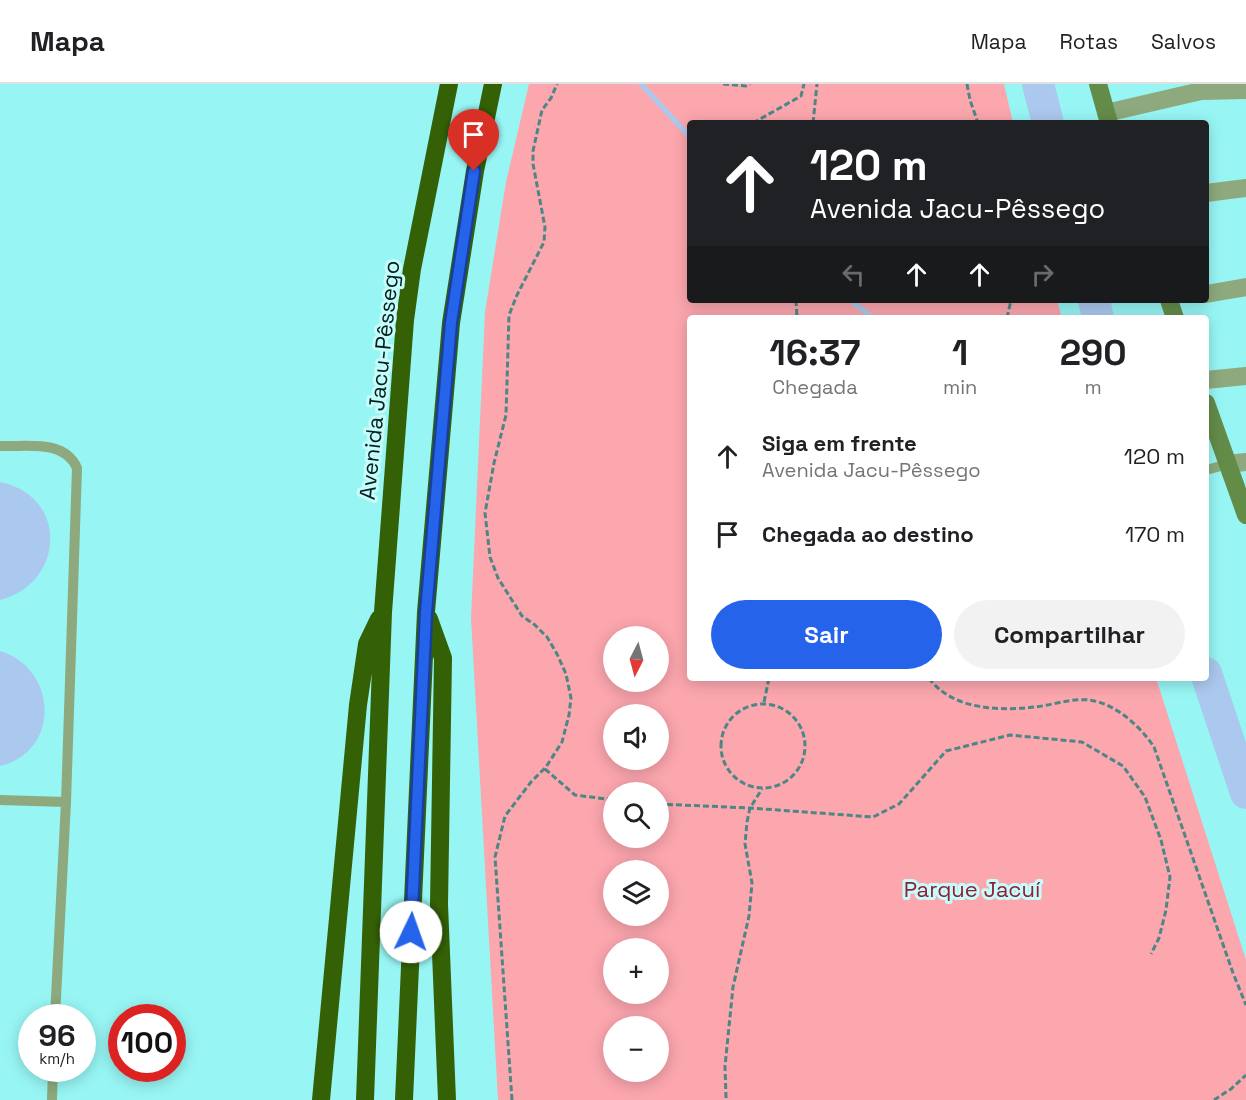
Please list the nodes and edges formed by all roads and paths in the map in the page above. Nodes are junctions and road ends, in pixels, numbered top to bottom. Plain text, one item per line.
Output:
1 (449, 84) edge
2 (493, 84) edge
3 (557, 84) edge
4 (723, 84) edge
5 (750, 84) edge
6 (804, 84) edge
7 (817, 84) edge
8 (967, 84) edge
9 (1098, 84) edge
10 (1217, 87) edge
11 (1182, 89) edge
12 (1246, 90) edge
13 (1107, 118) edge
14 (758, 120) edge
15 (813, 120) edge
16 (977, 120) edge
17 (1246, 188) edge
18 (1209, 193) edge
19 (1246, 287) edge
20 (1209, 293) edge
21 (1246, 376) edge
22 (1209, 380) edge
23 (1209, 409) edge
24 (0, 446) edge
25 (1237, 463) edge
26 (1209, 470) edge
27 (1246, 515) edge
28 (383, 612) junction
29 (426, 612) junction
30 (768, 681) edge
31 (932, 681) edge
32 (764, 702) junction
33 (544, 769) junction
34 (762, 789) junction
35 (603, 799) edge
36 (0, 800) edge
37 (66, 802) junction
38 (669, 804) edge
39 (750, 808) junction
40 (1150, 954) dead end
41 (56, 1004) edge
42 (1246, 1005) edge
43 (1246, 1075) edge
44 (52, 1082) edge
45 (726, 1098) dead end
46 (51, 1100) edge
47 (321, 1100) edge
48 (365, 1100) edge
49 (404, 1100) edge
50 (447, 1100) edge
51 (512, 1100) edge
52 (1214, 1100) edge

1 - 28 highway, Avenida Jacu-Pêssego
2 - 29 highway
3 - 33 path
4 - 5 path
6 - 14 path
7 - 15 path
8 - 16 path
9 - 13 street
10 - 11 street
10 - 12 street
11 - 13 street
17 - 18 street
19 - 20 street
21 - 22 street
23 - 25 street
24 - 37 lane
25 - 26 lane
25 - 27 street
28 - 47 highway
28 - 48 highway, Avenida Jacu-Pêssego
29 - 49 highway
29 - 50 highway
30 - 32 path
31 - 42 path
32 - 34 path
32 - 34 path
33 - 35 path
33 - 51 path
34 - 39 path
36 - 37 lane
37 - 41 lane
38 - 39 path
39 - 40 path
39 - 45 path
43 - 52 path
44 - 46 lane

